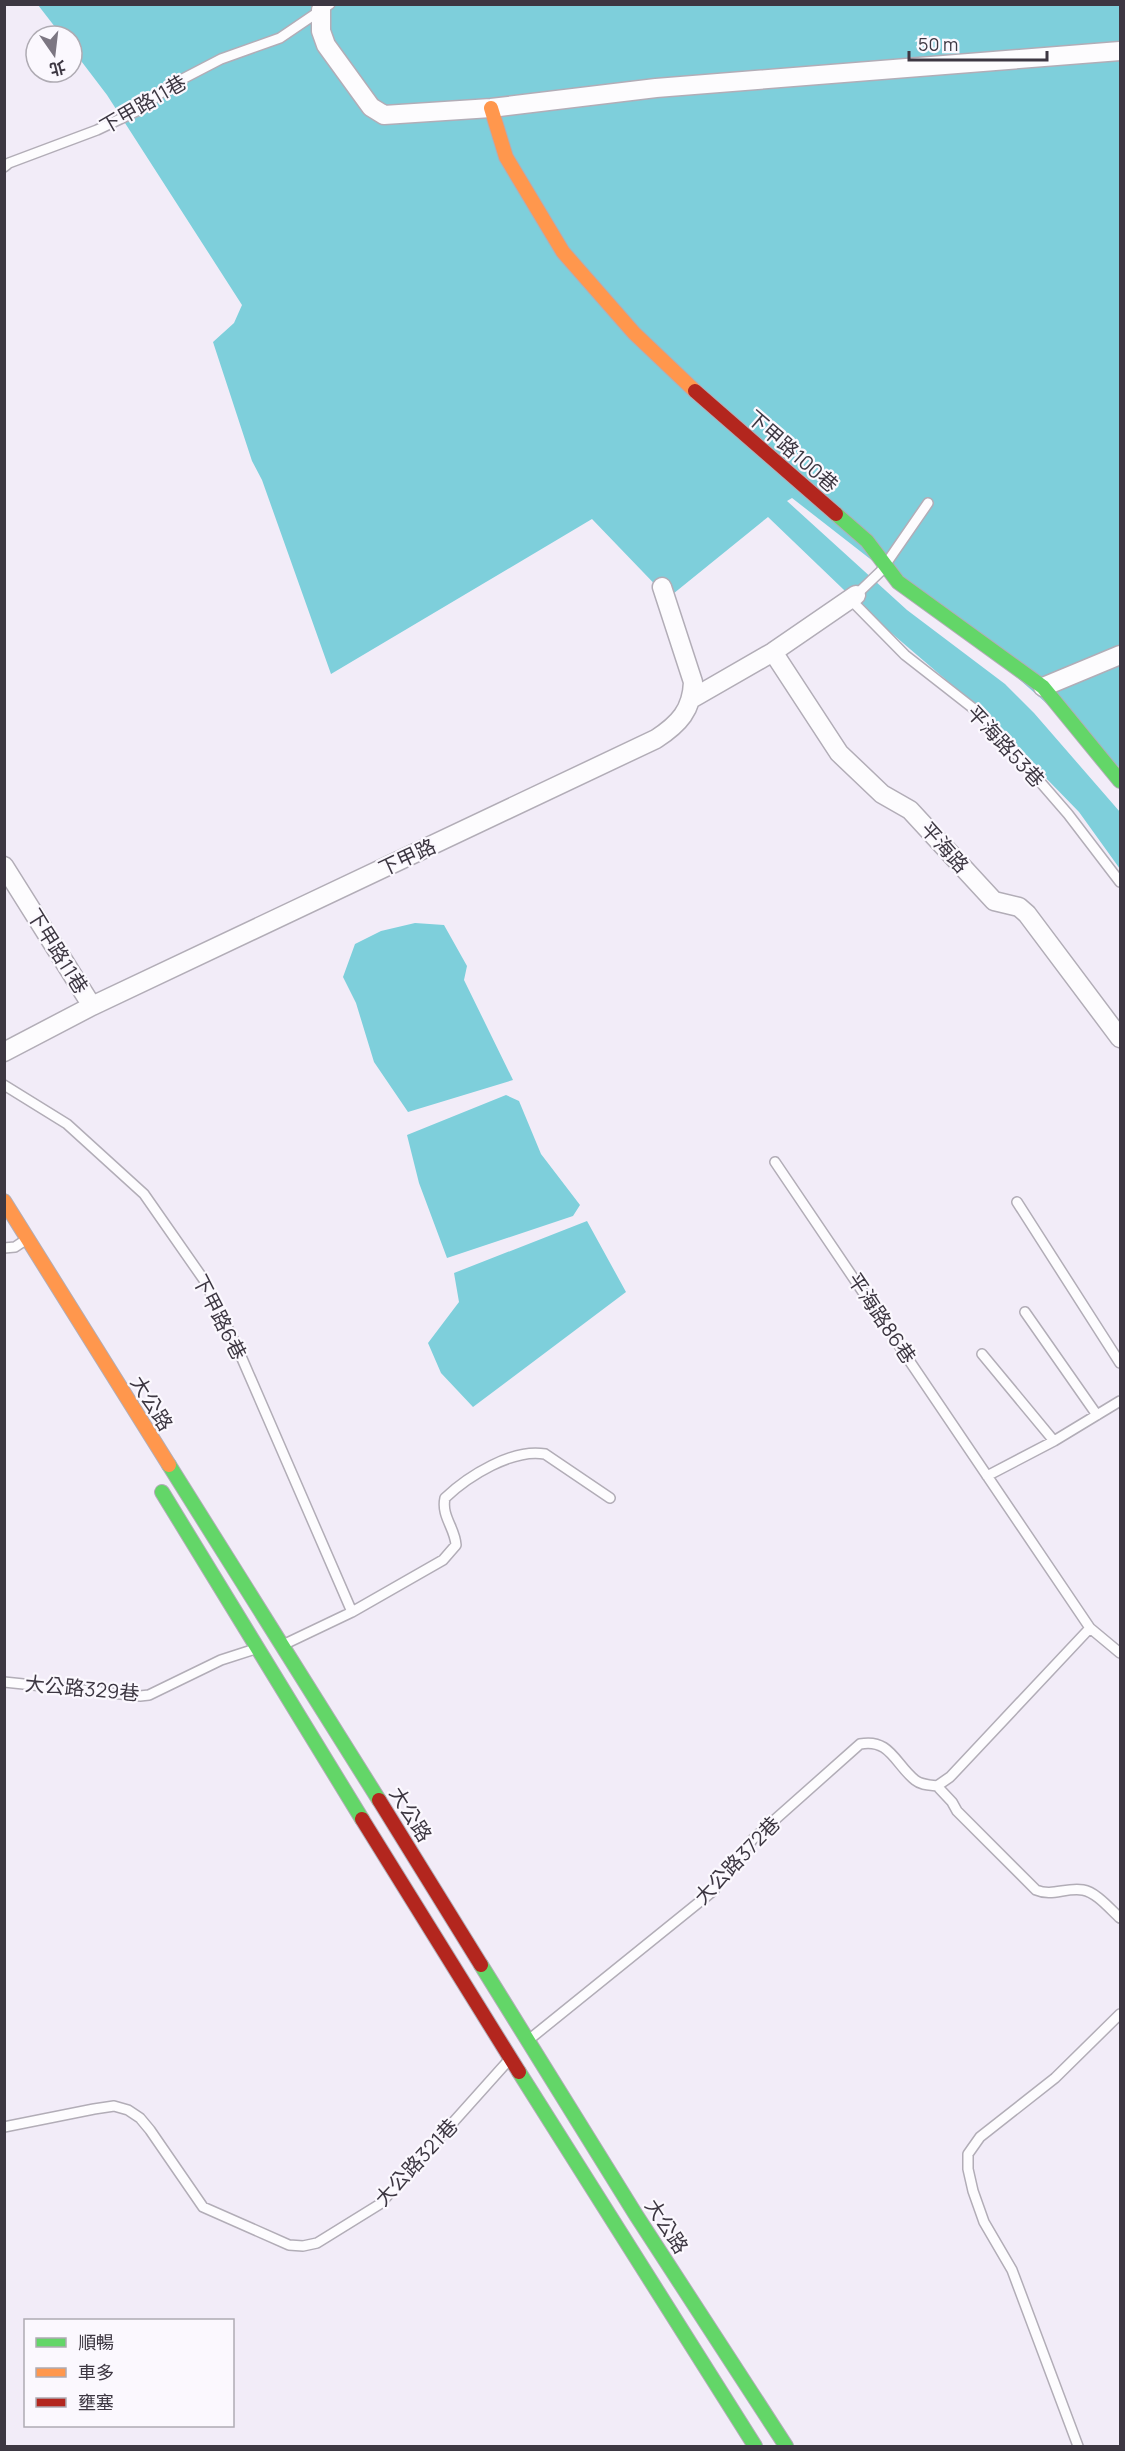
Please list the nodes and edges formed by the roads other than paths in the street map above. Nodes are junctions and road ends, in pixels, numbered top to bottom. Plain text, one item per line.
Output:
1 (320, 11) edge
2 (1120, 51) edge
3 (491, 108) junction
4 (4, 166) edge
5 (928, 503) dead end
6 (883, 568) junction
7 (662, 587) dead end
8 (853, 597) junction
9 (773, 652) junction
10 (1120, 655) edge
11 (1043, 687) junction
12 (693, 698) junction
13 (1120, 781) edge
14 (4, 866) edge
15 (1120, 882) edge
16 (92, 1006) junction
17 (1120, 1038) edge
18 (4, 1052) edge
19 (4, 1085) edge
20 (775, 1161) dead end
21 (4, 1201) edge
22 (1017, 1202) dead end
23 (4, 1231) edge
24 (28, 1238) junction
25 (13, 1251) edge
26 (1024, 1312) dead end
27 (982, 1354) dead end
28 (1120, 1363) edge
29 (1120, 1401) edge
30 (1098, 1415) junction
31 (1054, 1441) junction
32 (987, 1476) junction
33 (157, 1483) dead end
34 (610, 1498) dead end
35 (352, 1612) junction
36 (1090, 1628) junction
37 (283, 1644) junction
38 (258, 1648) junction
39 (1120, 1653) edge
40 (4, 1682) edge
41 (937, 1786) junction
42 (1120, 1918) edge
43 (1120, 2014) edge
44 (520, 2049) junction
45 (4, 2127) edge
46 (755, 2446) edge
47 (786, 2446) edge
48 (1078, 2446) edge

1 - 3 street
1 - 4 lane, 下甲路11巷
2 - 3 street
3 - 6 main road, 下甲路100巷
5 - 6 lane
6 - 8 lane
6 - 11 main road, 下甲路100巷
7 - 12 street
8 - 9 street
8 - 15 lane, 平海路53巷
9 - 12 street
9 - 17 street, 平海路
10 - 11 street
11 - 13 main road, 下甲路100巷
12 - 16 street, 下甲路
14 - 16 street, 下甲路11巷
16 - 18 street, 下甲路
19 - 35 lane, 下甲路6巷
20 - 32 lane, 平海路86巷
21 - 24 main road, 大公路
22 - 28 lane
23 - 25 main road
24 - 25 lane
24 - 37 main road, 大公路
26 - 30 lane
27 - 31 lane
29 - 30 lane
30 - 31 lane
31 - 32 lane
32 - 36 lane, 平海路86巷
33 - 38 main road, 大公路
34 - 35 lane, 大公路329巷
35 - 37 lane, 大公路329巷
36 - 39 lane, 平海路86巷
36 - 41 lane
37 - 38 lane, 大公路329巷
37 - 44 main road, 大公路
38 - 40 lane, 大公路329巷
38 - 44 main road, 大公路
41 - 42 lane
41 - 44 lane, 大公路372巷
43 - 48 lane
44 - 45 lane, 大公路321巷
44 - 46 main road, 大公路
44 - 47 main road, 大公路

